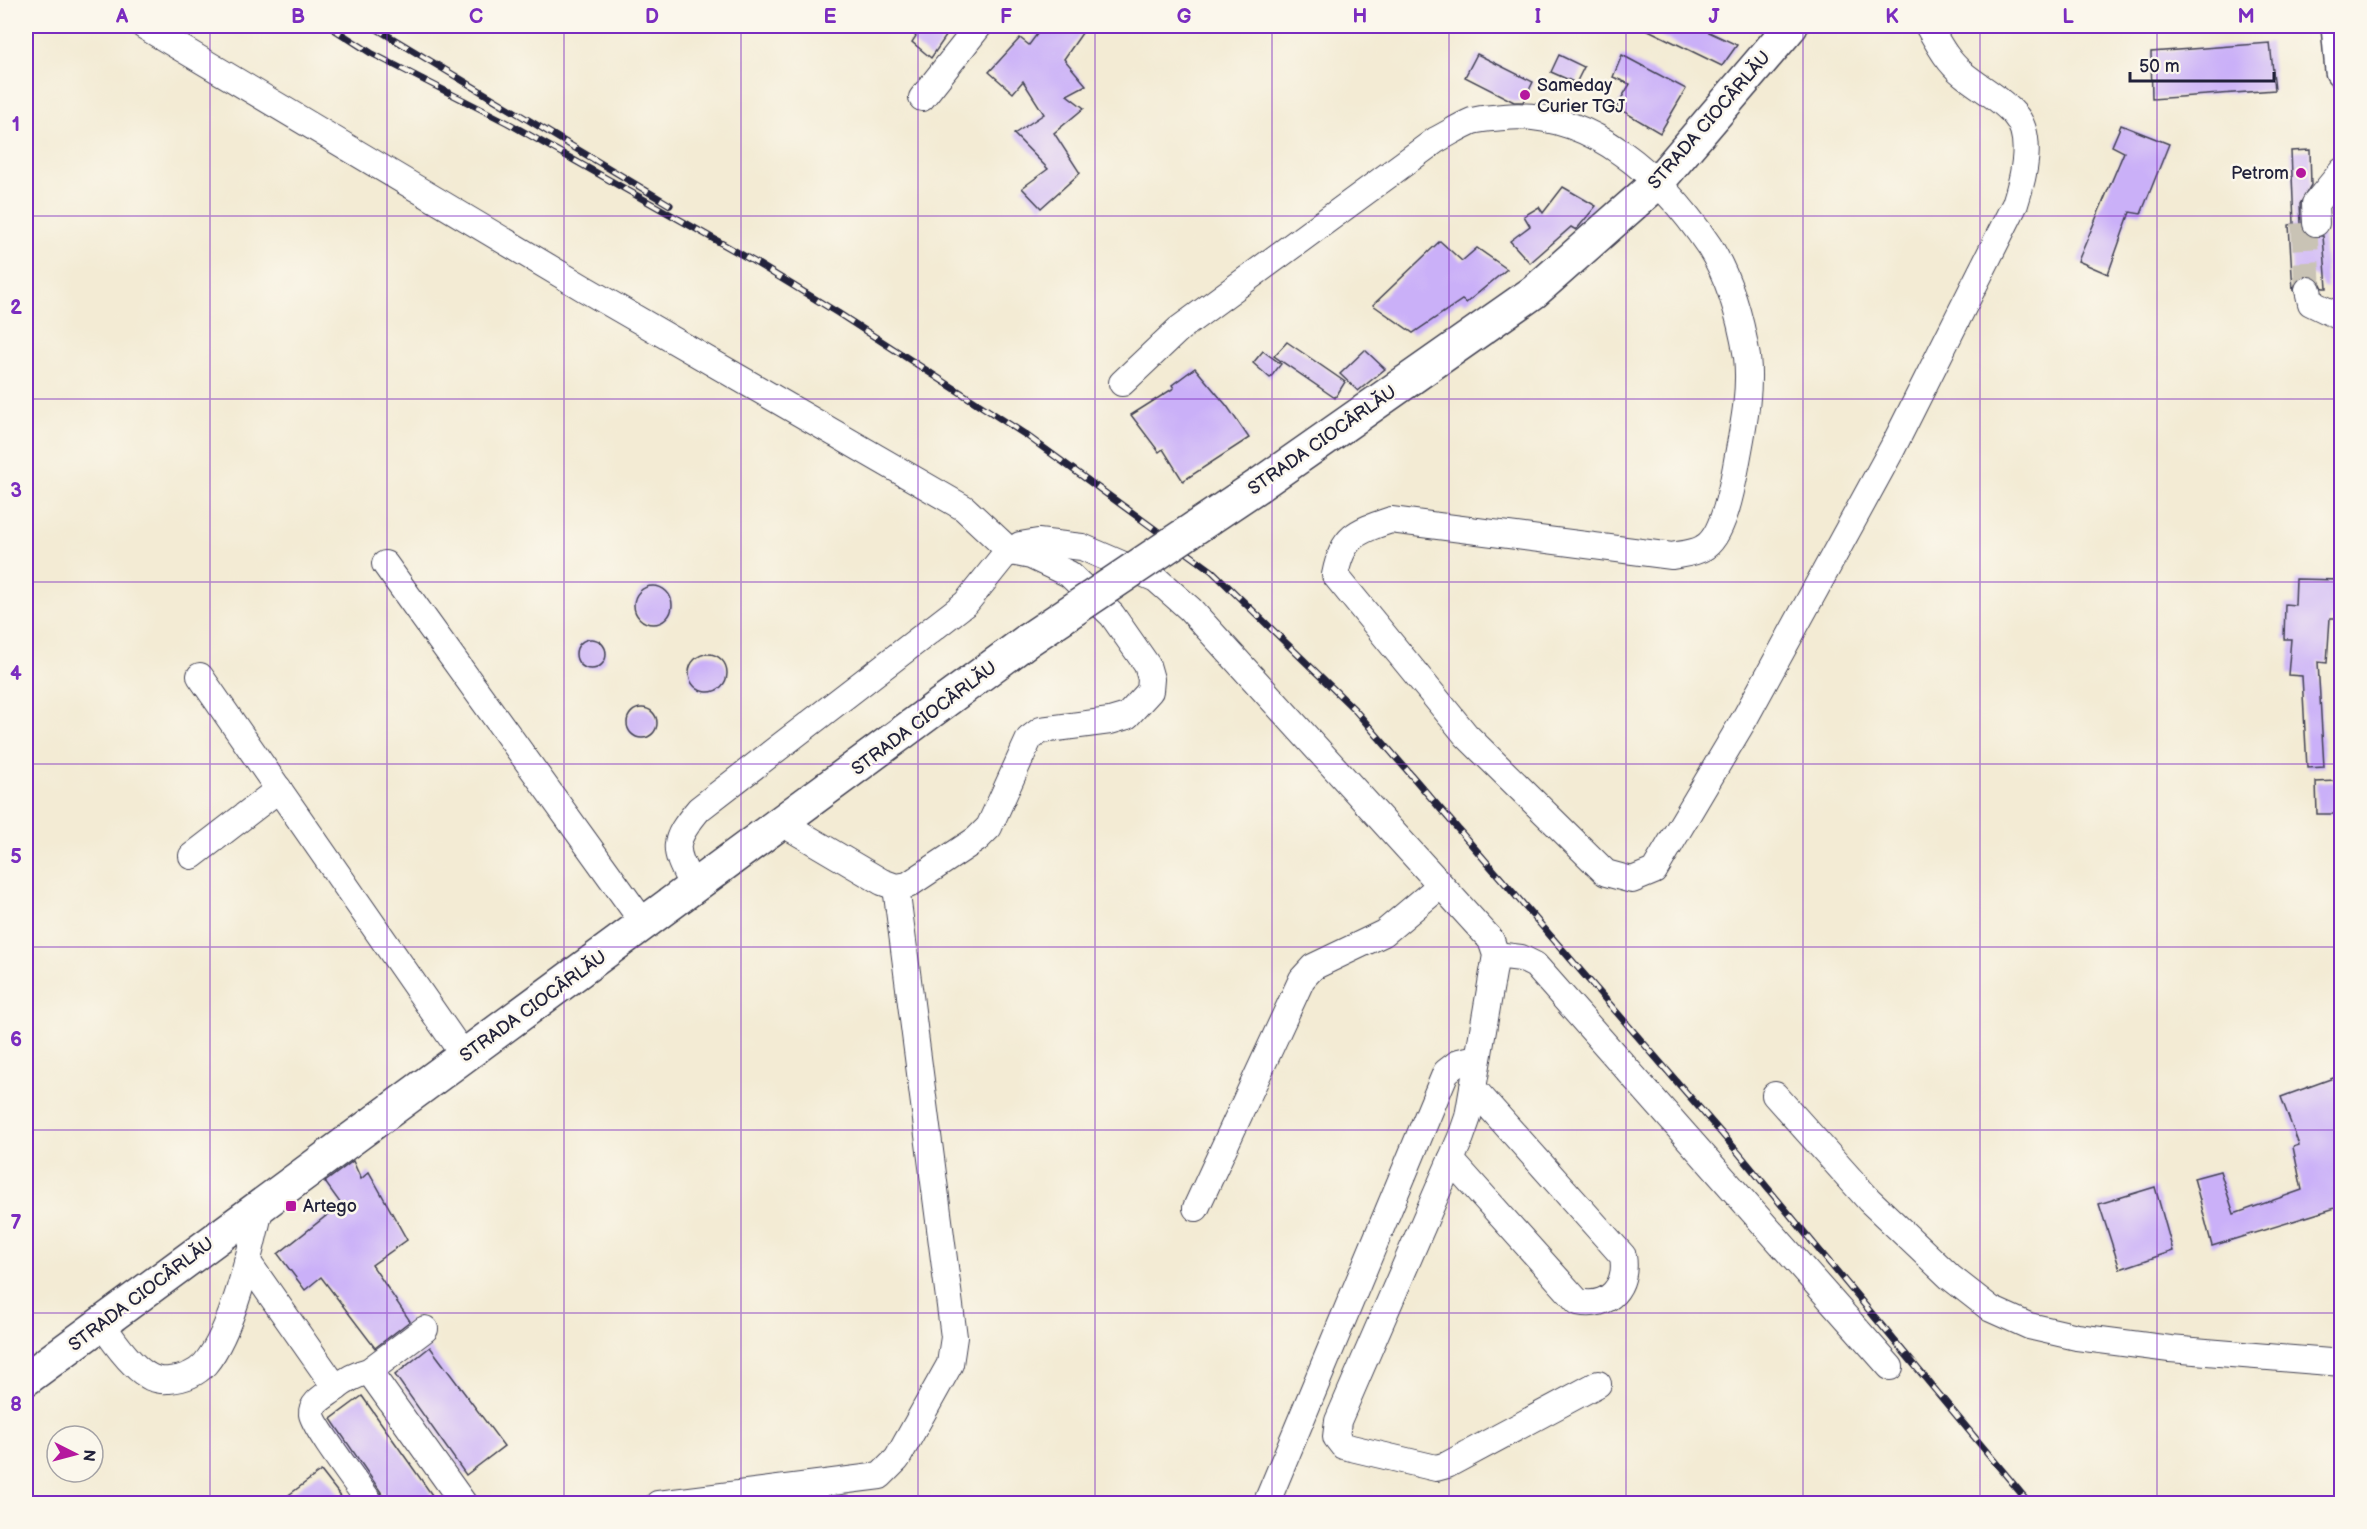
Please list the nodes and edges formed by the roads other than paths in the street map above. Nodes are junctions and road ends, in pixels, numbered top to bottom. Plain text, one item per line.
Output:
1 (144, 26) edge
2 (979, 26) edge
3 (1791, 26) edge
4 (1928, 26) edge
5 (2338, 26) edge
6 (2342, 71) edge
7 (922, 98) dead end
8 (2342, 171) edge
9 (1658, 183) junction
10 (2312, 217) tunnel mouth
11 (1122, 383) dead end
12 (1011, 552) junction
13 (385, 564) dead end
14 (200, 676) dead end
15 (279, 789) junction
16 (782, 823) junction
17 (192, 856) dead end
18 (1441, 885) junction
19 (896, 887) junction
20 (694, 889) junction
21 (645, 925) junction
22 (1496, 955) junction
23 (464, 1056) junction
24 (1477, 1058) junction
25 (1473, 1088) junction
26 (1775, 1095) dead end
27 (1451, 1160) junction
28 (261, 1205) junction
29 (1196, 1208) dead end
30 (247, 1261) junction
31 (102, 1324) junction
32 (425, 1329) dead end
33 (2342, 1363) edge
34 (1890, 1367) dead end
35 (369, 1371) junction
36 (26, 1379) edge
37 (1598, 1384) dead end
38 (336, 1388) junction
39 (371, 1503) edge
40 (464, 1503) edge
41 (658, 1503) edge
42 (1266, 1503) edge

1 - 12 street
2 - 7 street
3 - 9 main road, STRADA CIOCÂRLĂU
4 - 9 street
5 - 6 main road
8 - 10 street
9 - 11 street
9 - 16 main road, STRADA CIOCÂRLĂU, bridge
12 - 18 street
12 - 19 street
12 - 20 street
13 - 21 street
14 - 15 street
15 - 17 street
15 - 23 street
16 - 19 street
16 - 20 main road, STRADA CIOCÂRLĂU
18 - 22 street
18 - 29 street
19 - 41 street
20 - 21 main road, STRADA CIOCÂRLĂU
21 - 23 main road, STRADA CIOCÂRLĂU
22 - 24 street
22 - 34 street
23 - 28 main road, STRADA CIOCÂRLĂU
24 - 25 street
24 - 42 street
25 - 27 street
25 - 27 street
26 - 33 street
27 - 37 street
28 - 30 street
28 - 31 main road, STRADA CIOCÂRLĂU
30 - 31 street
30 - 38 street
31 - 36 main road, STRADA CIOCÂRLĂU
32 - 35 street
35 - 38 street
35 - 40 street
38 - 39 street

